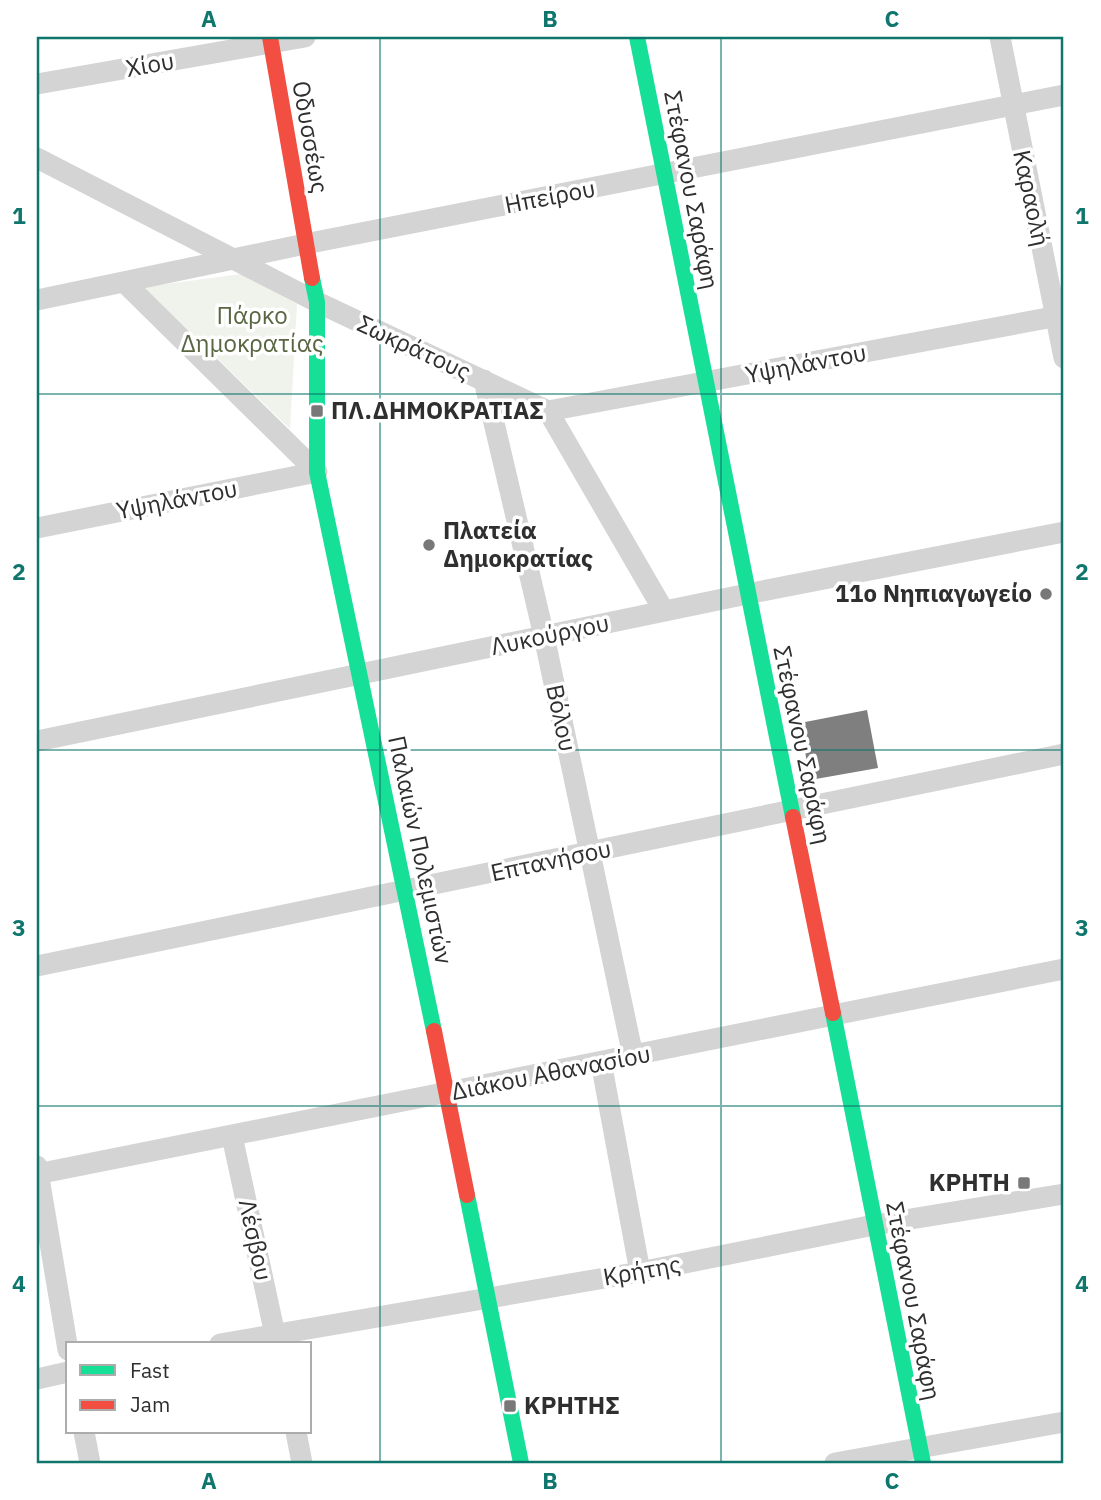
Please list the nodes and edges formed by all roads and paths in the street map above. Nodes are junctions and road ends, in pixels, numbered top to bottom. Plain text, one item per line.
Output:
1 (305, 37) edge
2 (637, 37) edge
3 (1000, 37) edge
4 (270, 40) edge
5 (37, 84) edge
6 (1064, 95) edge
7 (1012, 104) junction
8 (37, 158) edge
9 (664, 175) junction
10 (305, 244) junction
11 (236, 259) junction
12 (125, 283) junction
13 (37, 300) edge
14 (317, 302) junction
15 (1060, 316) edge
16 (1064, 358) edge
17 (484, 380) junction
18 (706, 382) junction
19 (548, 411) junction
20 (317, 472) junction
21 (37, 528) edge
22 (1064, 532) edge
23 (747, 594) junction
24 (664, 611) junction
25 (544, 636) junction
26 (359, 675) junction
27 (37, 741) edge
28 (1064, 754) edge
29 (793, 811) junction
30 (590, 853) junction
31 (406, 891) junction
32 (37, 966) edge
33 (1064, 969) edge
34 (834, 1015) junction
35 (633, 1056) junction
36 (601, 1062) junction
37 (446, 1094) junction
38 (232, 1136) junction
39 (37, 1171) edge
40 (1064, 1194) edge
41 (874, 1225) junction
42 (640, 1272) junction
43 (488, 1297) junction
44 (276, 1339) edge
45 (67, 1342) edge
46 (242, 1342) edge
47 (66, 1373) edge
48 (37, 1379) edge
49 (1064, 1422) edge
50 (84, 1434) edge
51 (296, 1434) edge
52 (921, 1456) edge
53 (90, 1463) edge
54 (302, 1463) edge
55 (521, 1463) edge
56 (835, 1463) edge

1 - 4 street, Χίου
2 - 9 street, Στέφανου Σαράφη
3 - 7 street, Καραολή
4 - 5 street, Χίου
4 - 10 street, Οδυσσέως
6 - 7 street, Ηπείρου
7 - 9 street, Ηπείρου
7 - 15 street, Καραολή
8 - 11 street, Σωκράτους
9 - 10 street, Ηπείρου
9 - 18 street, Στέφανου Σαράφη
10 - 11 street, Ηπείρου
10 - 14 street, Παλαιών Πολεμιστών
11 - 12 street, Ηπείρου
11 - 14 street, Σωκράτους
12 - 13 street, Ηπείρου
12 - 20 street
14 - 17 street, Σωκράτους
14 - 20 street, Παλαιών Πολεμιστών
15 - 16 street, Καραολή
15 - 18 street, Υψηλάντου
17 - 19 street, Σωκράτους
17 - 25 street, Βόλου
18 - 19 street, Υψηλάντου
18 - 23 street, Στέφανου Σαράφη
19 - 24 street
20 - 21 street, Υψηλάντου
20 - 26 street, Παλαιών Πολεμιστών
22 - 23 street, Λυκούργου
23 - 24 street, Λυκούργου
23 - 29 street, Στέφανου Σαράφη
24 - 25 street, Λυκούργου
25 - 26 street, Λυκούργου
25 - 30 street, Βόλου
26 - 27 street, Λυκούργου
26 - 31 street, Παλαιών Πολεμιστών
28 - 29 street, Επτανήσου
29 - 30 street, Επτανήσου
29 - 34 street, Στέφανου Σαράφη
30 - 31 street, Επτανήσου
30 - 35 street, Βόλου
31 - 32 street, Επτανήσου
31 - 37 street, Παλαιών Πολεμιστών
33 - 34 street, Διάκου Αθανασίου
34 - 35 street, Διάκου Αθανασίου
34 - 41 street, Στέφανου Σαράφη
35 - 36 street, Διάκου Αθανασίου
36 - 37 street, Διάκου Αθανασίου
36 - 42 street
37 - 38 street, Διάκου Αθανασίου
37 - 43 street, Παλαιών Πολεμιστών
38 - 39 street, Διάκου Αθανασίου
38 - 44 street, Λέσβου
39 - 45 street
40 - 41 street, Κρήτης
41 - 42 street, Κρήτης
41 - 52 street, Στέφανου Σαράφη
42 - 43 street, Κρήτης
43 - 44 street, Κρήτης
43 - 55 street, Παλαιών Πολεμιστών
44 - 46 street, Κρήτης
47 - 48 street
49 - 52 street
50 - 53 street
51 - 54 street
52 - 56 street

